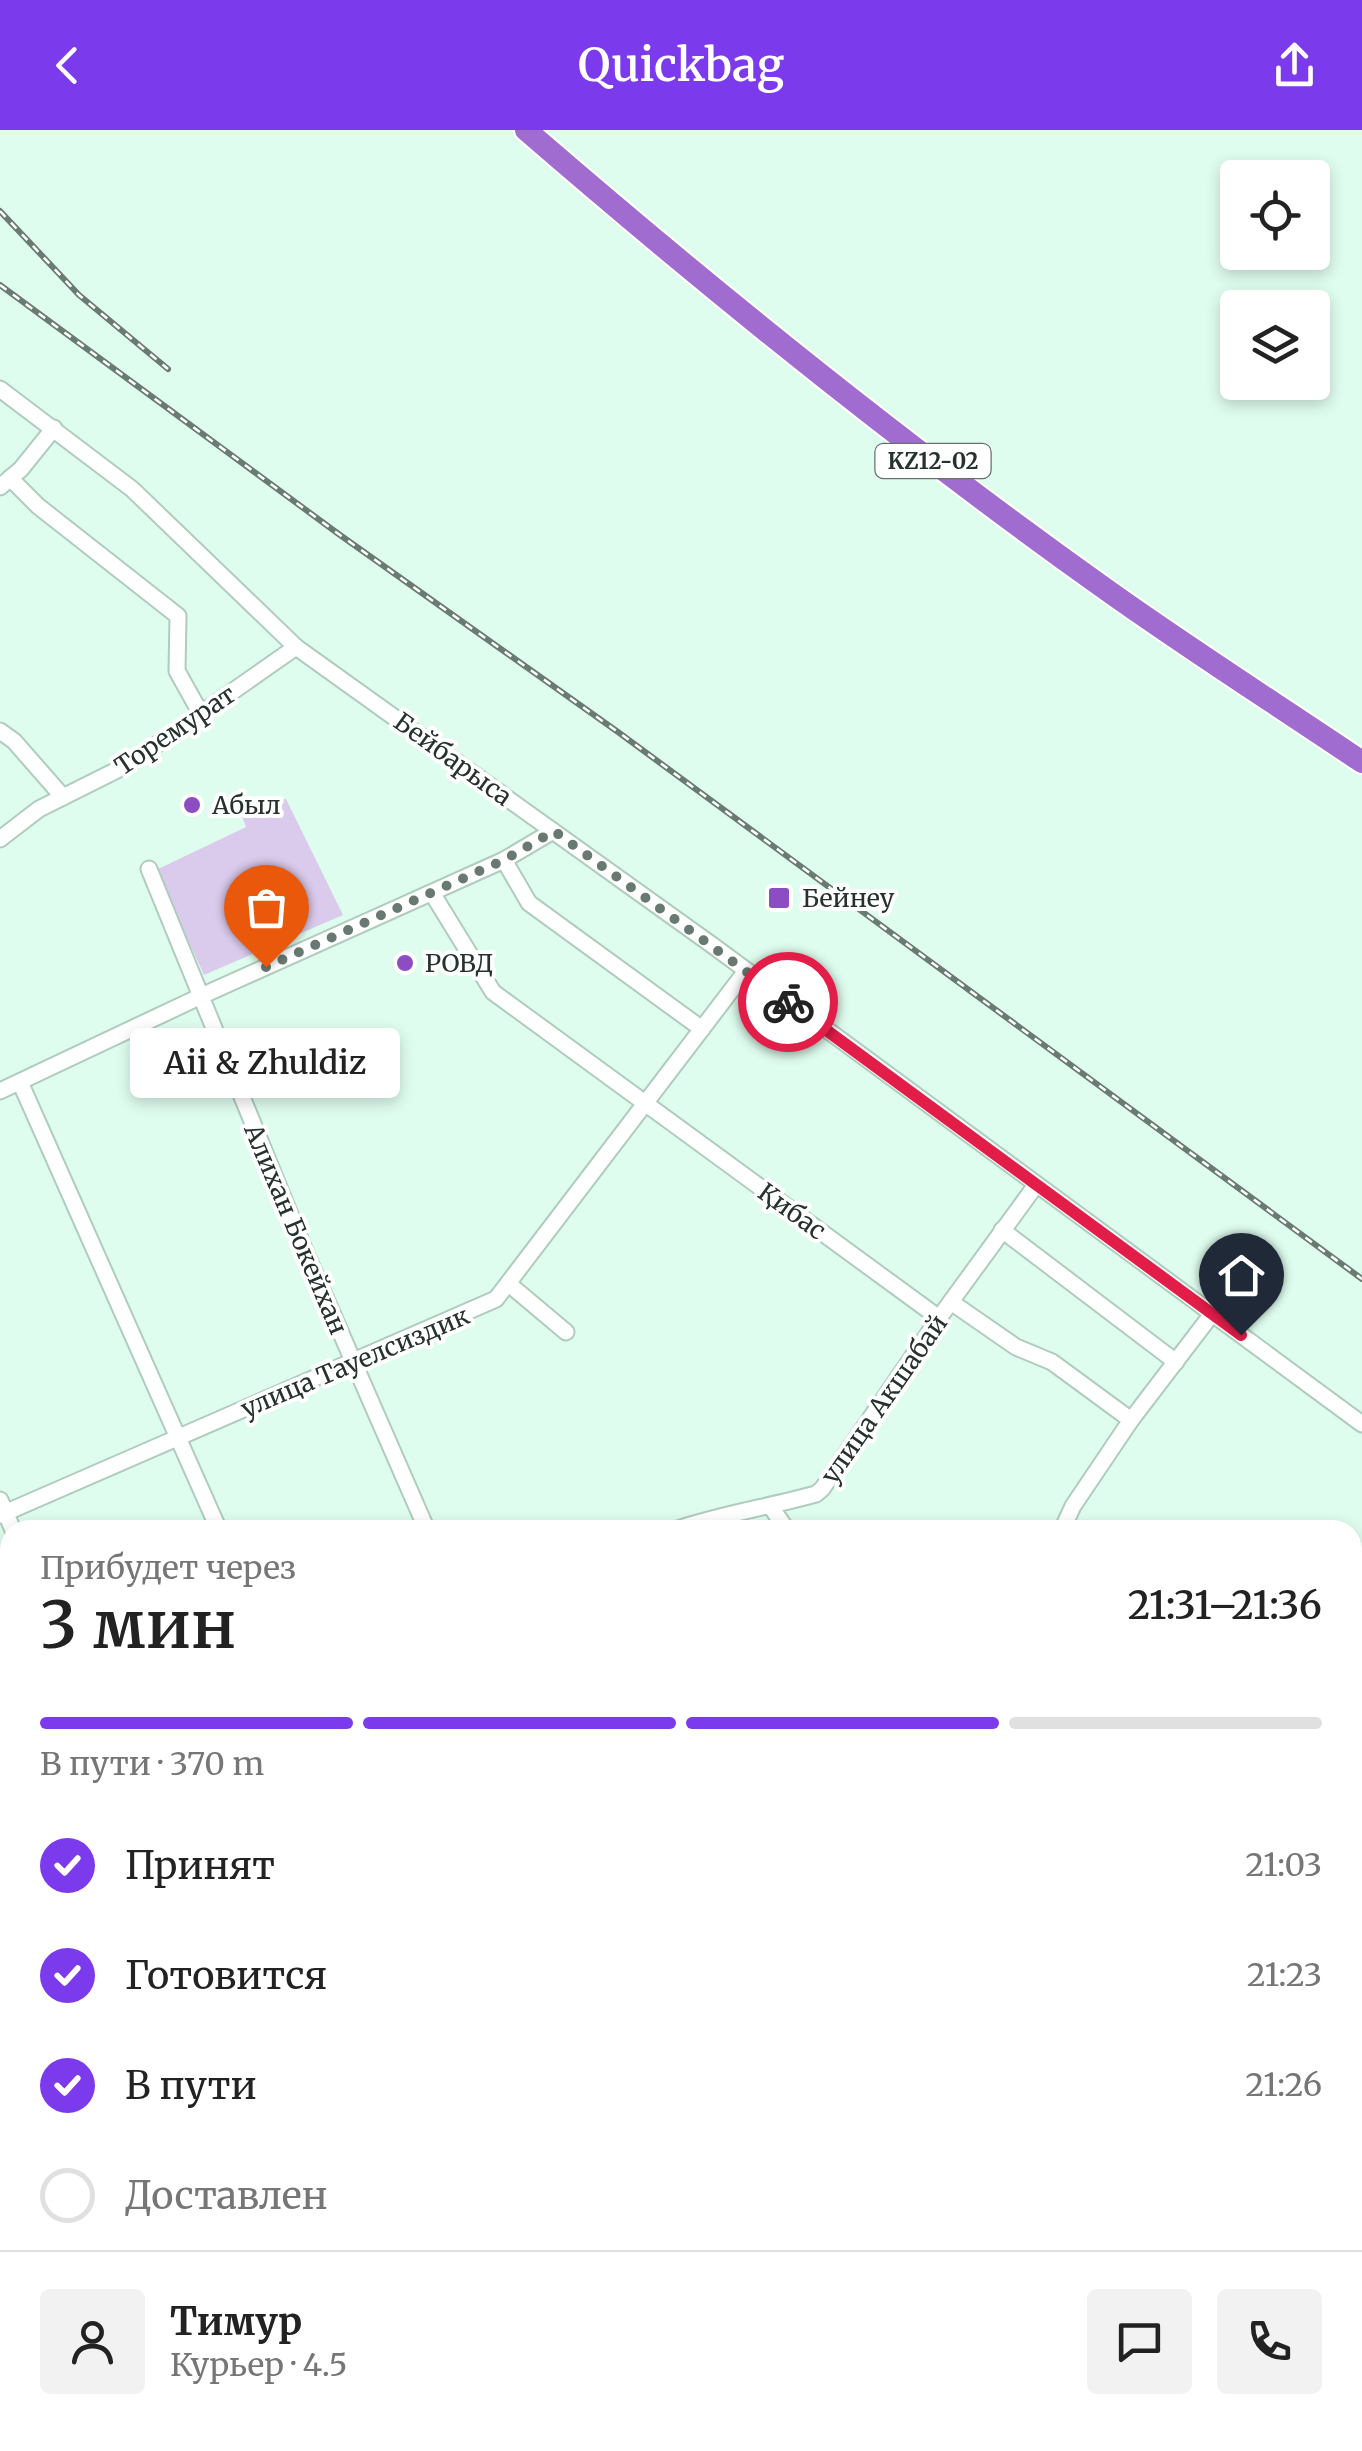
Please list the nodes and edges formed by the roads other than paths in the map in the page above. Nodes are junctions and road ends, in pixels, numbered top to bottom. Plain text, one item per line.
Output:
1 (526, 130) edge
2 (0, 389) edge
3 (54, 428) junction
4 (5, 483) edge
5 (296, 647) junction
6 (201, 714) junction
7 (0, 731) edge
8 (1362, 762) edge
9 (63, 797) junction
10 (554, 831) junction
11 (0, 839) edge
12 (504, 860) junction
13 (149, 869) dead end
14 (432, 893) junction
15 (746, 971) junction
16 (199, 997) junction
17 (702, 1029) junction
18 (20, 1082) junction
19 (0, 1091) edge
20 (646, 1104) junction
21 (1036, 1185) junction
22 (1002, 1230) junction
23 (510, 1285) junction
24 (951, 1302) junction
25 (1212, 1314) junction
26 (939, 1318) junction
27 (566, 1332) dead end
28 (352, 1362) junction
29 (1176, 1362) junction
30 (1131, 1420) junction
31 (1362, 1424) edge
32 (179, 1438) junction
33 (771, 1507) junction
34 (2, 1510) edge
35 (215, 1520) edge
36 (423, 1520) edge
37 (717, 1520) edge
38 (780, 1520) edge
39 (1070, 1520) edge

1 - 8 highway, KZ12-02
2 - 3 street, Бейбарыса
3 - 4 street
3 - 5 street, Бейбарыса
4 - 6 street
5 - 6 street, Торемурат
5 - 10 street, Бейбарыса
6 - 9 street, Торемурат
7 - 9 street
9 - 11 street, Торемурат
10 - 12 street
10 - 15 street, Бейбарыса
12 - 14 street
12 - 17 street
13 - 16 street, Алихан Бокейхан
14 - 16 street
14 - 20 street, Қибас
15 - 17 street, улица Тауелсиздик
15 - 21 street, Бейбарыса
16 - 18 street
16 - 28 street, Алихан Бокейхан
17 - 20 street, улица Тауелсиздик
18 - 19 street
18 - 32 street
20 - 23 street, улица Тауелсиздик
20 - 26 street, Қибас
21 - 22 street, улица Акшабай
21 - 25 street, Бейбарыса
22 - 24 street, улица Акшабай
22 - 29 street
23 - 27 street
23 - 28 street, улица Тауелсиздик
24 - 26 street, улица Акшабай
24 - 30 street
25 - 29 street
25 - 31 street, Бейбарыса
26 - 33 street, улица Акшабай
28 - 32 street, улица Тауелсиздик
28 - 36 street, Алихан Бокейхан
29 - 30 street
30 - 39 street
32 - 34 street, улица Тауелсиздик
32 - 35 street
33 - 37 street, улица Акшабай
33 - 38 street

